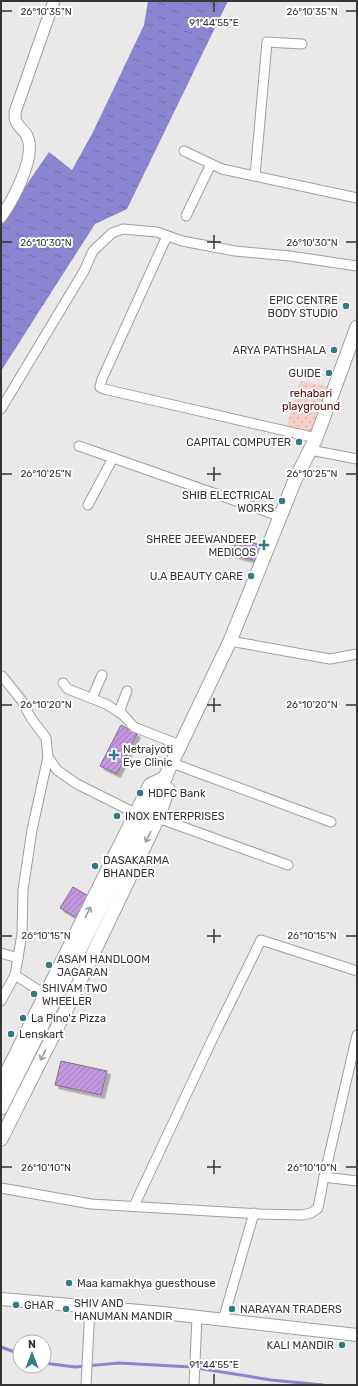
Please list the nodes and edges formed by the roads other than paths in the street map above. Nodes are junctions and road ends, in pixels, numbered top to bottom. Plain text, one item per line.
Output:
1 (54, 1) edge
2 (302, 44) dead end
3 (184, 151) dead end
4 (211, 164) junction
5 (255, 176) junction
6 (357, 198) edge
7 (186, 216) dead end
8 (1, 217) edge
9 (167, 236) junction
10 (357, 266) edge
11 (357, 327) edge
12 (1, 409) edge
13 (316, 438) junction
14 (79, 446) dead end
15 (310, 450) junction
16 (113, 458) junction
17 (357, 459) edge
18 (88, 504) dead end
19 (279, 516) junction
20 (230, 641) junction
21 (357, 654) edge
22 (102, 675) dead end
23 (1, 676) edge
24 (63, 683) dead end
25 (127, 692) dead end
26 (92, 698) junction
27 (118, 712) junction
28 (180, 745) junction
29 (48, 757) junction
30 (172, 763) junction
31 (166, 777) junction
32 (137, 814) junction
33 (158, 818) junction
34 (331, 822) dead end
35 (288, 865) dead end
36 (1, 953) edge
37 (18, 958) junction
38 (357, 972) edge
39 (15, 975) junction
40 (46, 995) junction
41 (1, 1001) edge
42 (357, 1035) edge
43 (1, 1084) edge
44 (1, 1108) edge
45 (1, 1139) edge
46 (324, 1177) junction
47 (357, 1181) edge
48 (1, 1188) edge
49 (134, 1206) junction
50 (254, 1213) junction
51 (1, 1299) edge
52 (90, 1307) junction
53 (197, 1317) junction
54 (223, 1320) junction
55 (357, 1335) edge
56 (194, 1384) edge
57 (86, 1385) edge

1 - 8 street
2 - 5 street
3 - 4 street
4 - 5 street
4 - 7 street
5 - 6 street
9 - 10 street
9 - 12 street
9 - 13 street
11 - 13 main road
13 - 15 main road
14 - 16 street
15 - 17 street
15 - 19 main road
16 - 18 street
16 - 19 street
19 - 20 main road
20 - 21 street
20 - 28 main road
22 - 26 street
23 - 29 street
24 - 26 street
25 - 27 street
26 - 27 street
27 - 28 street
28 - 30 main road
29 - 32 street
29 - 37 street
30 - 31 main road
30 - 34 street
31 - 32 main road
31 - 33 main road
31 - 44 main road
40 -> 32 main road
33 - 35 street
33 -> 45 main road
36 - 37 street
37 - 39 street
38 - 49 street
39 - 40 street
39 - 41 street
40 - 43 main road
42 - 46 street
46 - 47 street
46 - 50 street
48 - 49 street
49 - 50 street
50 - 54 street
51 - 52 main road
52 - 53 main road
52 - 57 street
53 - 54 main road
53 - 56 street
54 - 55 main road

